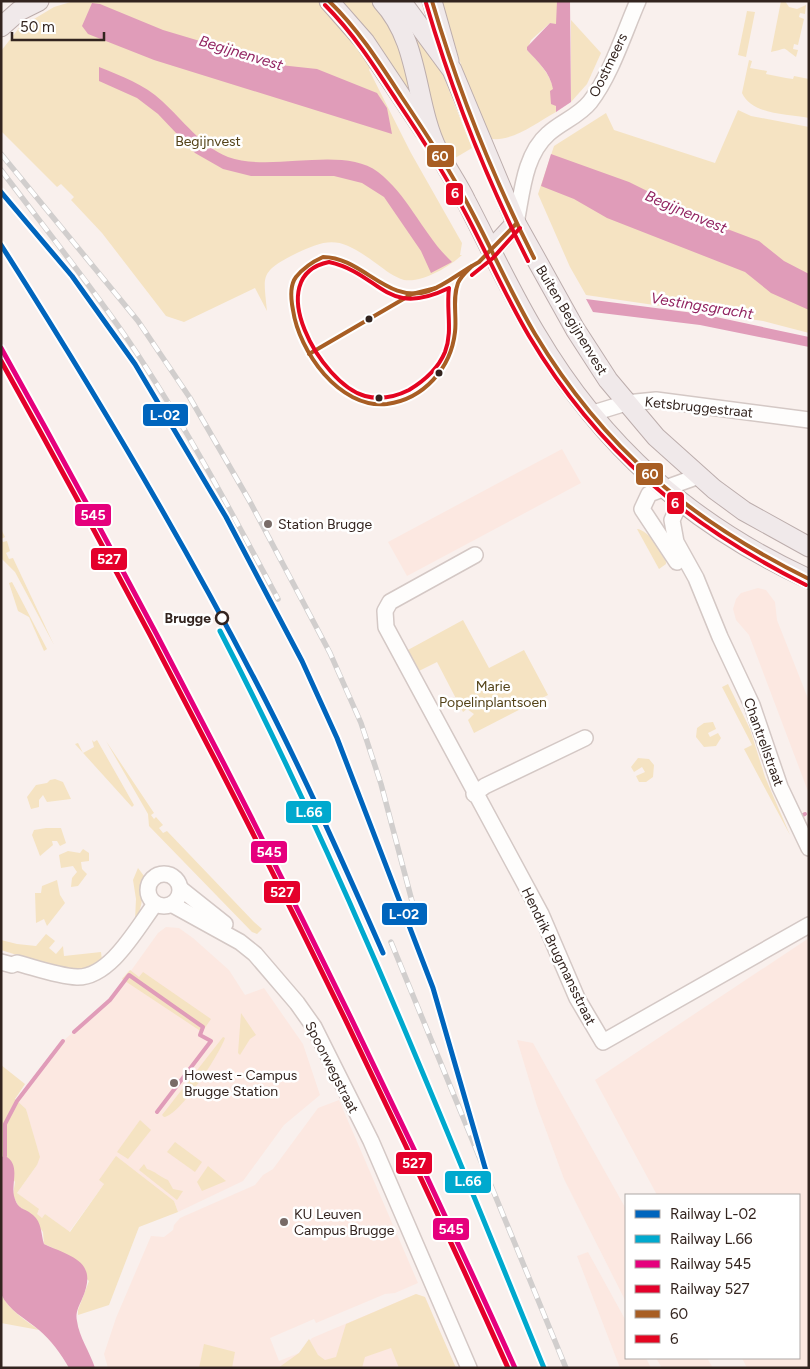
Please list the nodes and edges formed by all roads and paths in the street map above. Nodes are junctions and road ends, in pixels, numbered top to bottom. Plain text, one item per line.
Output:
1 (39, 1) edge
2 (329, 1) edge
3 (382, 1) edge
4 (401, 1) edge
5 (432, 1) edge
6 (638, 1) edge
7 (22, 6) edge
8 (1, 27) edge
9 (452, 70) junction
10 (437, 150) junction
11 (516, 223) junction
12 (491, 250) junction
13 (626, 403) junction
14 (590, 414) junction
15 (809, 420) edge
16 (699, 476) junction
17 (663, 488) junction
18 (680, 503) junction
19 (809, 547) edge
20 (475, 555) dead end
21 (809, 579) edge
22 (720, 637) junction
23 (585, 738) dead end
24 (474, 794) junction
25 (809, 848) edge
26 (181, 889) junction
27 (155, 904) junction
28 (173, 904) junction
29 (809, 925) edge
30 (1, 955) edge
31 (1, 962) edge
32 (17, 963) junction
33 (371, 1140) junction
34 (469, 1368) edge

1 - 7 main road
2 - 10 main road
3 - 10 main road
4 - 9 main road, Buiten Begijnenvest
5 - 9 main road
6 - 11 street, Oostmeers
7 - 8 main road
9 - 11 main road, Buiten Begijnenvest
10 - 12 main road
11 - 12 main road
11 - 13 main road, Buiten Begijnenvest
12 - 14 main road
13 - 14 street, Ketsbruggestraat
13 - 15 street, Ketsbruggestraat
13 - 16 main road, Buiten Begijnenvest
14 - 17 main road
16 - 17 street, Chantrellstraat
16 - 18 main road
16 - 19 main road, Buiten Begijnenvest
17 - 18 main road
17 - 22 street, Chantrellstraat
18 - 21 main road
18 - 22 street, Chantrellstraat
20 - 24 street, Hendrik Brugmansstraat
22 - 25 street, Chantrellstraat
23 - 24 street
24 - 29 street, Hendrik Brugmansstraat
26 - 27 street, Spoorwegstraat
26 - 28 street
26 - 33 street, Spoorwegstraat
27 - 28 street, Spoorwegstraat
27 - 32 street
28 - 33 street, Spoorwegstraat
30 - 32 street
31 - 32 street
33 - 34 street, Spoorwegstraat

